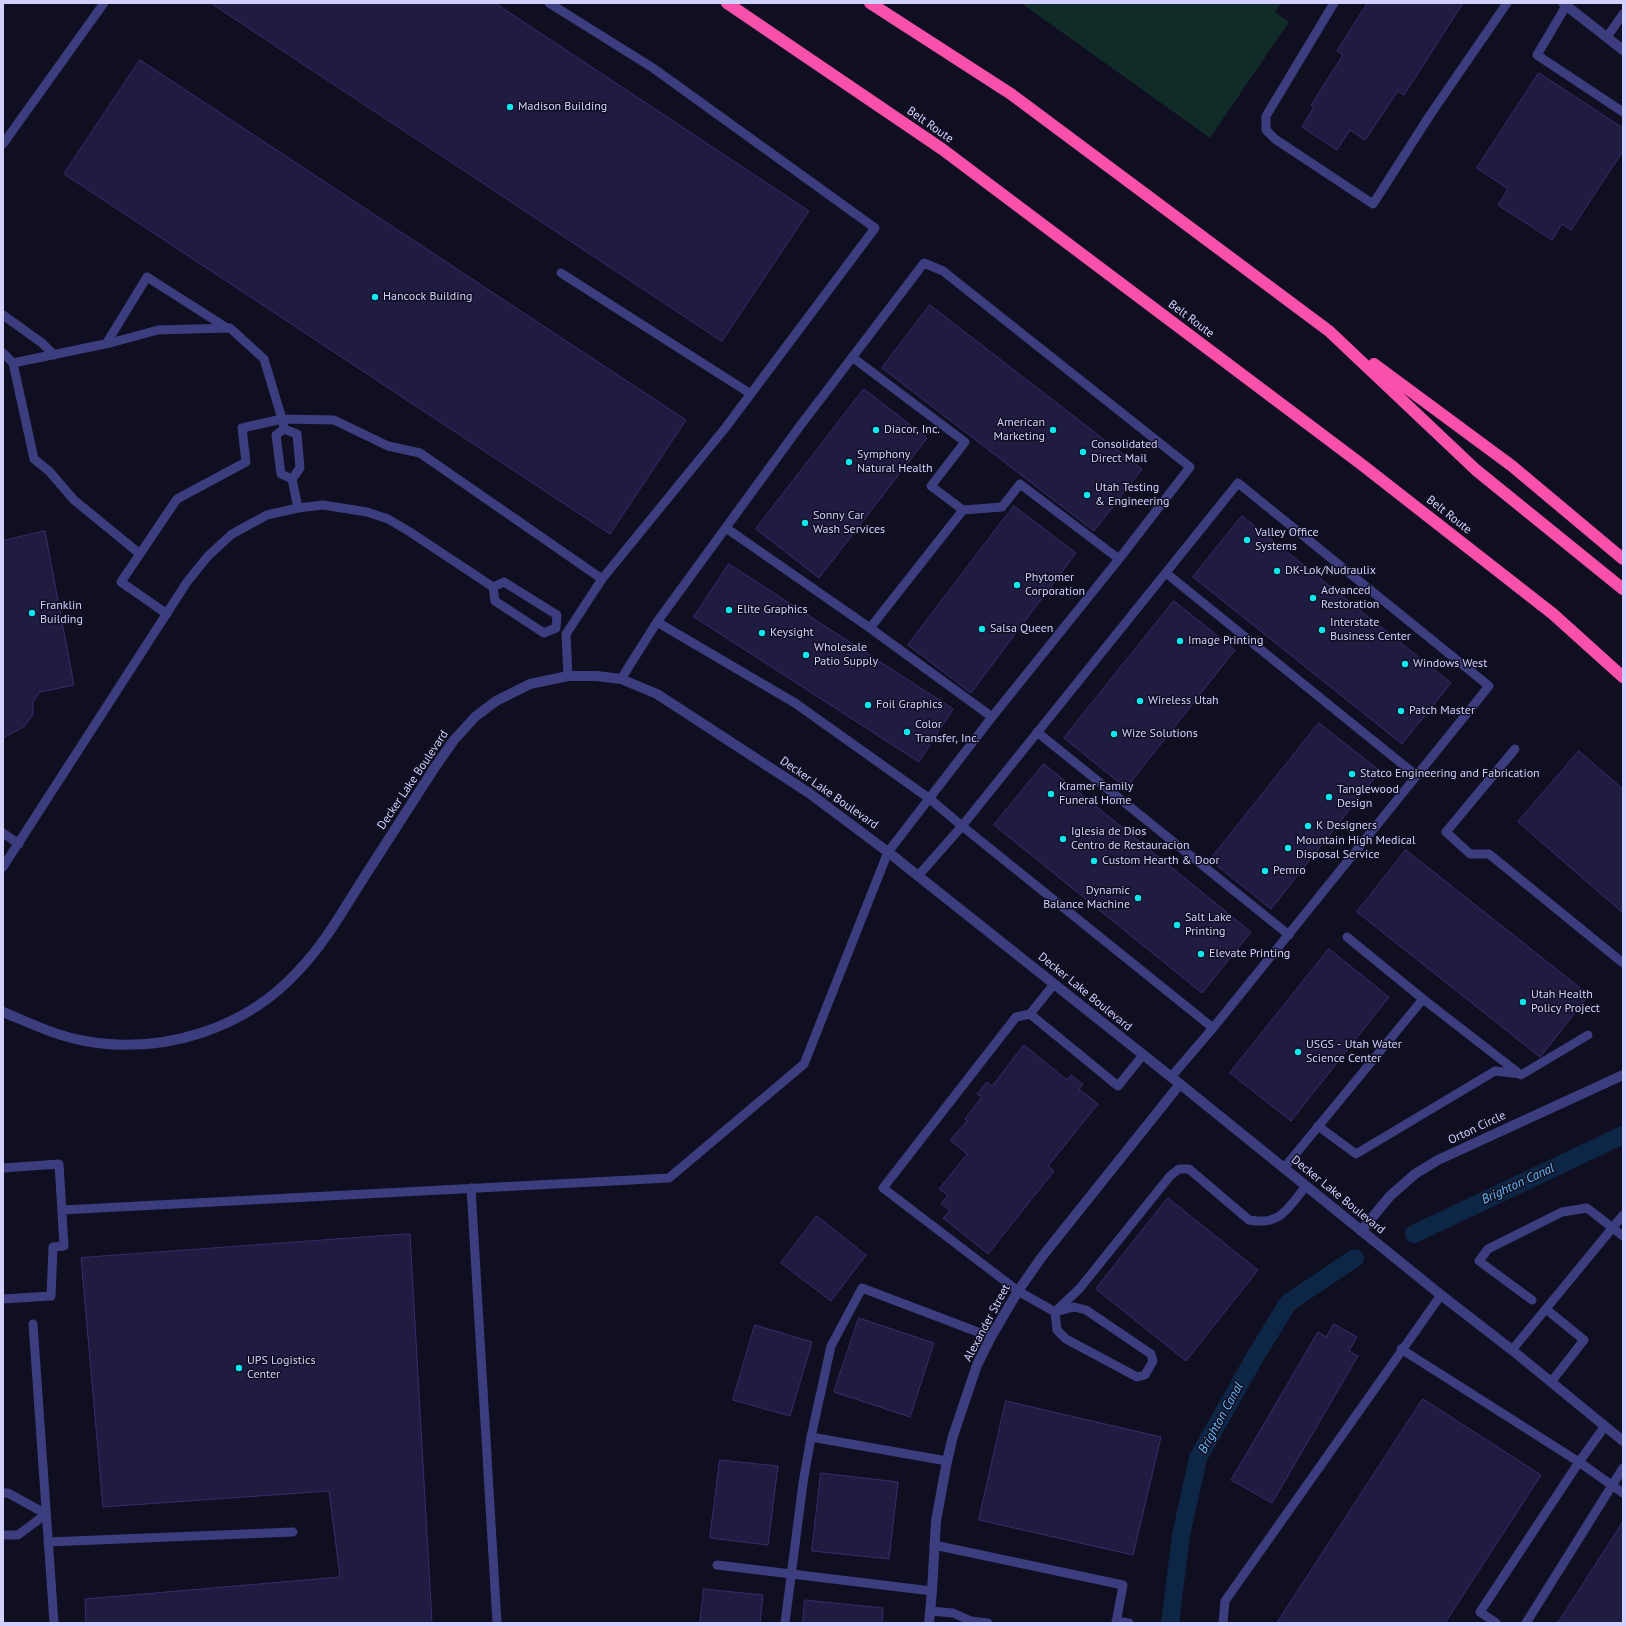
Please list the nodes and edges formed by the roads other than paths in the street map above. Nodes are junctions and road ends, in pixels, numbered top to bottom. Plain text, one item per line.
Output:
1 (104, 3) edge
2 (549, 3) edge
3 (727, 3) edge
4 (870, 3) edge
5 (1334, 3) edge
6 (1507, 3) edge
7 (1564, 4) edge
8 (1623, 14) edge
9 (1607, 37) junction
10 (1623, 50) edge
11 (1623, 112) edge
12 (3, 144) edge
13 (561, 273) dead end
14 (3, 314) edge
15 (227, 328) junction
16 (1329, 330) junction
17 (106, 344) junction
18 (3, 353) edge
19 (54, 355) junction
20 (852, 357) junction
21 (13, 363) junction
22 (751, 394) junction
23 (282, 419) junction
24 (284, 429) junction
25 (292, 479) junction
26 (298, 508) junction
27 (963, 510) junction
28 (726, 528) junction
29 (140, 554) junction
30 (1119, 559) junction
31 (1623, 559) edge
32 (1166, 573) junction
33 (602, 579) junction
34 (493, 587) junction
35 (1623, 589) edge
36 (167, 614) junction
37 (657, 622) junction
38 (556, 628) junction
39 (870, 628) junction
40 (566, 634) junction
41 (568, 676) junction
42 (1623, 677) edge
43 (620, 679) junction
44 (992, 717) junction
45 (1038, 732) junction
46 (1515, 749) dead end
47 (1417, 776) junction
48 (930, 799) junction
49 (962, 826) junction
50 (3, 833) edge
51 (18, 844) junction
52 (888, 852) junction
53 (3, 867) edge
54 (918, 876) junction
55 (1289, 935) junction
56 (1347, 937) dead end
57 (1623, 962) edge
58 (1054, 984) junction
59 (1423, 999) junction
60 (3, 1012) edge
61 (1030, 1014) junction
62 (1213, 1028) junction
63 (1588, 1036) dead end
64 (1143, 1054) junction
65 (1521, 1074) junction
66 (1623, 1075) edge
67 (1171, 1077) junction
68 (1180, 1084) junction
69 (1318, 1126) junction
70 (3, 1168) edge
71 (1284, 1168) junction
72 (1306, 1186) junction
73 (471, 1188) junction
74 (62, 1210) junction
75 (1623, 1215) edge
76 (1612, 1228) junction
77 (1361, 1230) junction
78 (1623, 1236) edge
79 (1018, 1290) junction
80 (1441, 1295) junction
81 (3, 1299) edge
82 (1532, 1300) dead end
83 (1546, 1309) junction
84 (1055, 1312) junction
85 (33, 1324) dead end
86 (991, 1337) junction
87 (1402, 1349) junction
88 (1512, 1350) junction
89 (1551, 1382) junction
90 (1605, 1426) junction
91 (811, 1437) junction
92 (1623, 1441) edge
93 (947, 1462) junction
94 (1579, 1462) junction
95 (1623, 1468) edge
96 (1612, 1484) junction
97 (3, 1493) edge
98 (1623, 1493) edge
99 (46, 1514) junction
100 (293, 1532) dead end
101 (3, 1535) edge
102 (48, 1542) junction
103 (934, 1545) junction
104 (717, 1565) dead end
105 (792, 1573) junction
106 (932, 1591) junction
107 (930, 1611) junction
108 (1116, 1622) edge
109 (54, 1623) edge
110 (497, 1623) edge
111 (784, 1623) edge
112 (929, 1623) edge
113 (988, 1623) edge
114 (1129, 1623) edge
115 (1224, 1623) edge
116 (1496, 1623) edge
117 (1526, 1623) edge

1 - 12 lane
2 - 22 lane
3 - 42 highway, Belt Route
4 - 16 highway
5 - 6 lane
7 - 9 street
7 - 11 lane
8 - 9 lane
9 - 10 street
13 - 22 lane
14 - 19 lane
15 - 17 lane
15 - 17 lane
15 - 23 lane
16 - 31 highway
16 - 35 highway
17 - 19 lane
18 - 21 lane
19 - 21 lane
20 - 27 lane
20 - 28 lane
20 - 30 lane
21 - 29 lane
22 - 33 lane
23 - 24 lane
23 - 29 lane
23 - 33 lane
24 - 25 lane
24 - 25 lane
25 - 26 lane
26 - 34 lane
26 - 36 lane
27 - 30 lane
27 - 39 lane
28 - 37 lane
28 - 39 lane
29 - 36 lane
30 - 44 lane
32 - 45 lane
32 - 47 lane
32 - 47 lane
33 - 40 lane
34 - 38 lane
34 - 38 lane
36 - 51 lane
37 - 43 lane
37 - 48 lane
38 - 40 lane
39 - 44 lane
40 - 41 lane
41 - 43 street, Decker Lake Boulevard
41 - 60 street, Decker Lake Boulevard
43 - 52 street, Decker Lake Boulevard
44 - 48 lane
45 - 49 lane
45 - 55 lane
46 - 57 lane
47 - 55 lane
48 - 49 lane
48 - 52 lane
49 - 54 lane
49 - 62 lane
50 - 51 lane
51 - 53 lane
52 - 54 street, Decker Lake Boulevard
52 - 73 lane
54 - 58 street, Decker Lake Boulevard
55 - 62 lane
56 - 59 lane
58 - 61 lane
58 - 64 street, Decker Lake Boulevard
59 - 65 lane
59 - 69 lane
61 - 64 lane
61 - 79 lane
62 - 67 lane
63 - 65 lane
64 - 67 street, Decker Lake Boulevard
65 - 69 lane
66 - 77 street, Orton Circle
67 - 68 street, Decker Lake Boulevard
68 - 71 street, Decker Lake Boulevard
68 - 79 street, Alexander Street
69 - 71 lane
70 - 74 lane
71 - 72 street, Decker Lake Boulevard
72 - 77 street, Decker Lake Boulevard
72 - 84 lane
73 - 74 lane
73 - 110 lane
74 - 81 lane
75 - 76 lane
76 - 78 lane
76 - 82 lane
76 - 83 lane
77 - 80 street, Decker Lake Boulevard
79 - 84 lane
79 - 86 street, Alexander Street
80 - 87 lane
80 - 88 street, Decker Lake Boulevard
83 - 88 lane
83 - 89 lane
84 - 84 lane
85 - 99 lane
86 - 91 lane
86 - 93 street, Alexander Street
87 - 94 lane
87 - 115 lane
88 - 89 street, Decker Lake Boulevard
89 - 90 street, Decker Lake Boulevard
90 - 92 street, Decker Lake Boulevard
90 - 94 lane
91 - 93 lane
91 - 105 lane
93 - 103 street, Alexander Street
94 - 96 lane
94 - 116 lane
95 - 96 lane
96 - 98 lane
96 - 117 lane
97 - 99 lane
99 - 101 lane
99 - 102 lane
100 - 102 lane
102 - 109 lane
103 - 106 street, Alexander Street
103 - 108 lane
104 - 105 lane
105 - 106 lane
105 - 111 lane
106 - 107 street, Alexander Street
107 - 112 street, Alexander Street
107 - 113 lane
108 - 114 lane

